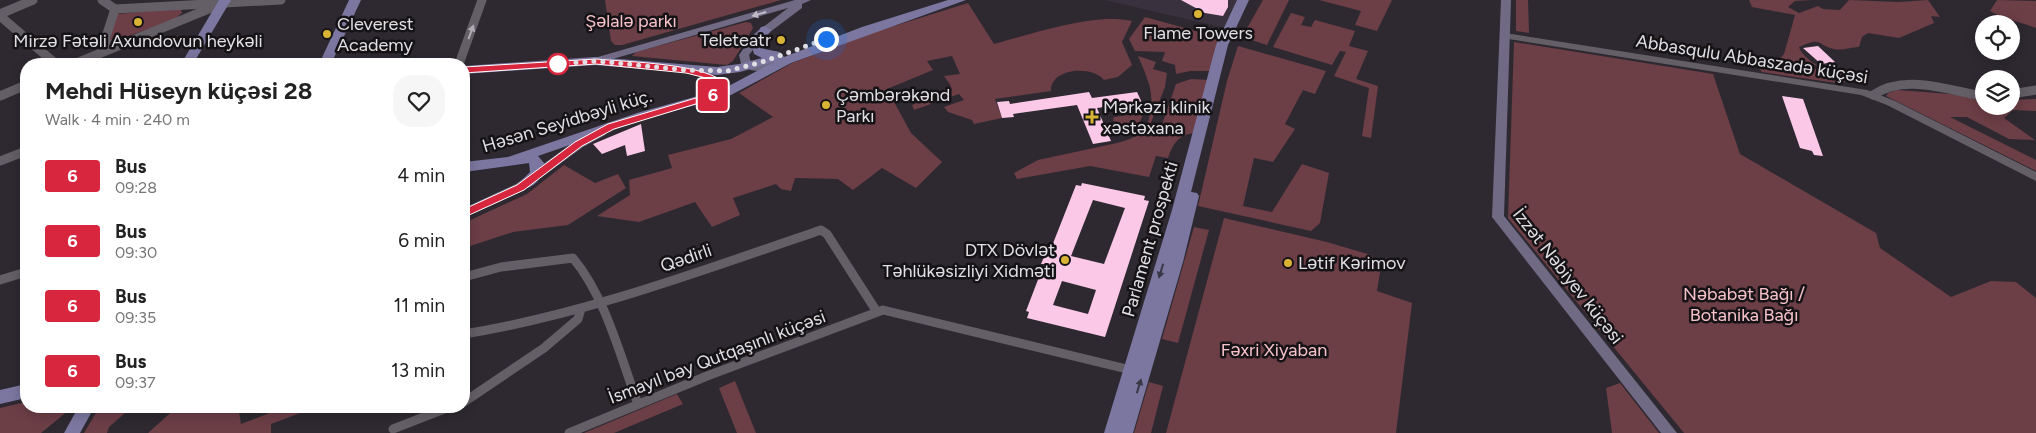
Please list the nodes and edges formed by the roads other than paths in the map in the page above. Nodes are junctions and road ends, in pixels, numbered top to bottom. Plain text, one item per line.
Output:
1 (33, 0) edge
2 (102, 0) edge
3 (281, 0) edge
4 (356, 0) edge
5 (482, 0) edge
6 (806, 0) edge
7 (944, 0) edge
8 (960, 0) edge
9 (1243, 0) edge
10 (1254, 0) edge
11 (1506, 0) edge
12 (224, 2) edge
13 (158, 3) edge
14 (115, 9) junction
15 (0, 15) edge
16 (192, 15) junction
17 (213, 21) junction
18 (765, 30) junction
19 (1505, 36) junction
20 (121, 43) junction
21 (789, 53) junction
22 (49, 58) edge
23 (87, 58) edge
24 (191, 58) edge
25 (328, 58) edge
26 (461, 58) edge
27 (596, 61) junction
28 (776, 64) junction
29 (748, 66) junction
30 (470, 70) edge
31 (686, 70) junction
32 (20, 88) edge
33 (2036, 90) edge
34 (2020, 93) edge
35 (1975, 94) edge
36 (1873, 95) junction
37 (0, 96) edge
38 (709, 97) junction
39 (611, 127) junction
40 (20, 153) edge
41 (0, 161) edge
42 (510, 161) junction
43 (470, 166) edge
44 (2036, 177) edge
45 (525, 184) junction
46 (470, 210) edge
47 (20, 273) edge
48 (470, 275) edge
49 (1, 278) edge
50 (599, 305) junction
51 (580, 309) junction
52 (876, 312) junction
53 (470, 333) edge
54 (1131, 370) junction
55 (20, 386) edge
56 (20, 392) edge
57 (0, 393) edge
58 (0, 397) edge
59 (470, 398) edge
60 (638, 404) junction
61 (83, 413) edge
62 (433, 413) edge
63 (393, 428) dead end
64 (72, 433) edge
65 (569, 433) edge
66 (1112, 433) edge
67 (1125, 433) edge
68 (1670, 433) edge

1 - 15 street
2 - 14 street
3 - 12 street
4 - 25 main road
26 -> 5 street
6 - 18 main road
6 -> 27 main road
7 - 21 main road
8 - 28 main road, Həsən Seyidbəyli küç.
9 -> 54 main road, Parlament prospekti
67 -> 10 main road, Parlament prospekti
11 - 19 main road, İzzət Nəbiyev küçəsi
12 - 13 street
12 - 16 street
12 - 17 main road
13 - 14 street
14 - 20 street
15 - 22 street
16 - 17 street
16 - 20 street
17 - 24 main road
18 - 21 main road
18 - 29 main road
19 - 36 street, Abbasqulu Abbaszadə küçəsi
19 - 68 main road, İzzət Nəbiyev küçəsi
20 - 23 street
21 - 29 main road
27 - 30 main road
27 - 31 main road
28 - 29 main road
28 - 38 main road, Həsən Seyidbəyli küç.
29 - 31 main road
31 - 38 main road
32 - 37 street
33 - 34 street
35 - 36 street
36 - 44 street, Abbasqulu Abbaszadə küçəsi
38 - 39 main road, Həsən Seyidbəyli küç.
39 - 42 main road, Həsən Seyidbəyli küç.
39 - 45 main road
40 - 41 street
42 - 43 main road, Həsən Seyidbəyli küç.
42 - 45 main road
45 - 46 main road
47 - 49 street
48 - 50 street
50 - 51 street, Qədirli
50 - 52 street, Qədirli
50 - 60 street
51 - 53 street, Qədirli
51 - 59 street
52 - 54 street
52 - 60 street, İsmayıl bəy Qutqaşınlı küçəsi
54 - 66 main road, Parlament prospekti
55 - 57 main road
56 - 58 main road
60 - 65 street, İsmayıl bəy Qutqaşınlı küçəsi
61 - 64 main road
62 - 63 street

